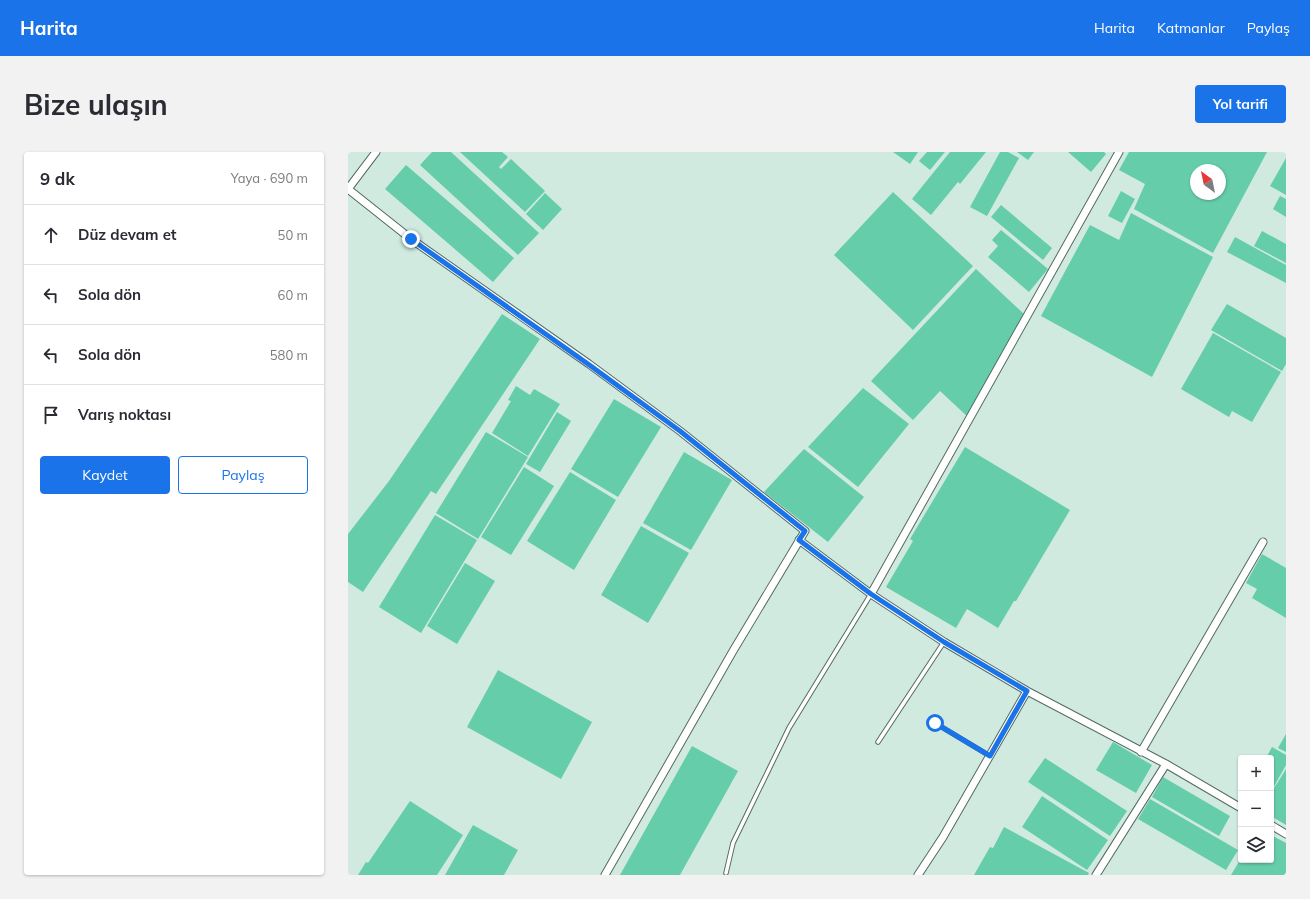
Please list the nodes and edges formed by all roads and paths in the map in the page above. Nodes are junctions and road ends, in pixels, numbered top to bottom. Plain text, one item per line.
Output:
1 (376, 152) edge
2 (1119, 152) edge
3 (348, 189) edge
4 (799, 540) junction
5 (1263, 542) dead end
6 (871, 594) junction
7 (944, 642) junction
8 (1027, 691) junction
9 (935, 723) dead end
10 (878, 742) dead end
11 (1141, 752) junction
12 (990, 756) junction
13 (1166, 764) junction
14 (1238, 806) edge
15 (1274, 827) edge
16 (1286, 834) edge
17 (726, 873) dead end
18 (605, 875) edge
19 (918, 875) edge
20 (1096, 875) edge

1 - 3 street
2 - 6 street
3 - 4 street
4 - 6 street
4 - 18 street
5 - 11 street
6 - 7 street
6 - 17 lane
7 - 8 street
7 - 10 lane
8 - 11 street
8 - 12 street
9 - 12 lane
11 - 13 street
12 - 19 street
13 - 14 street
13 - 20 street
15 - 16 street

